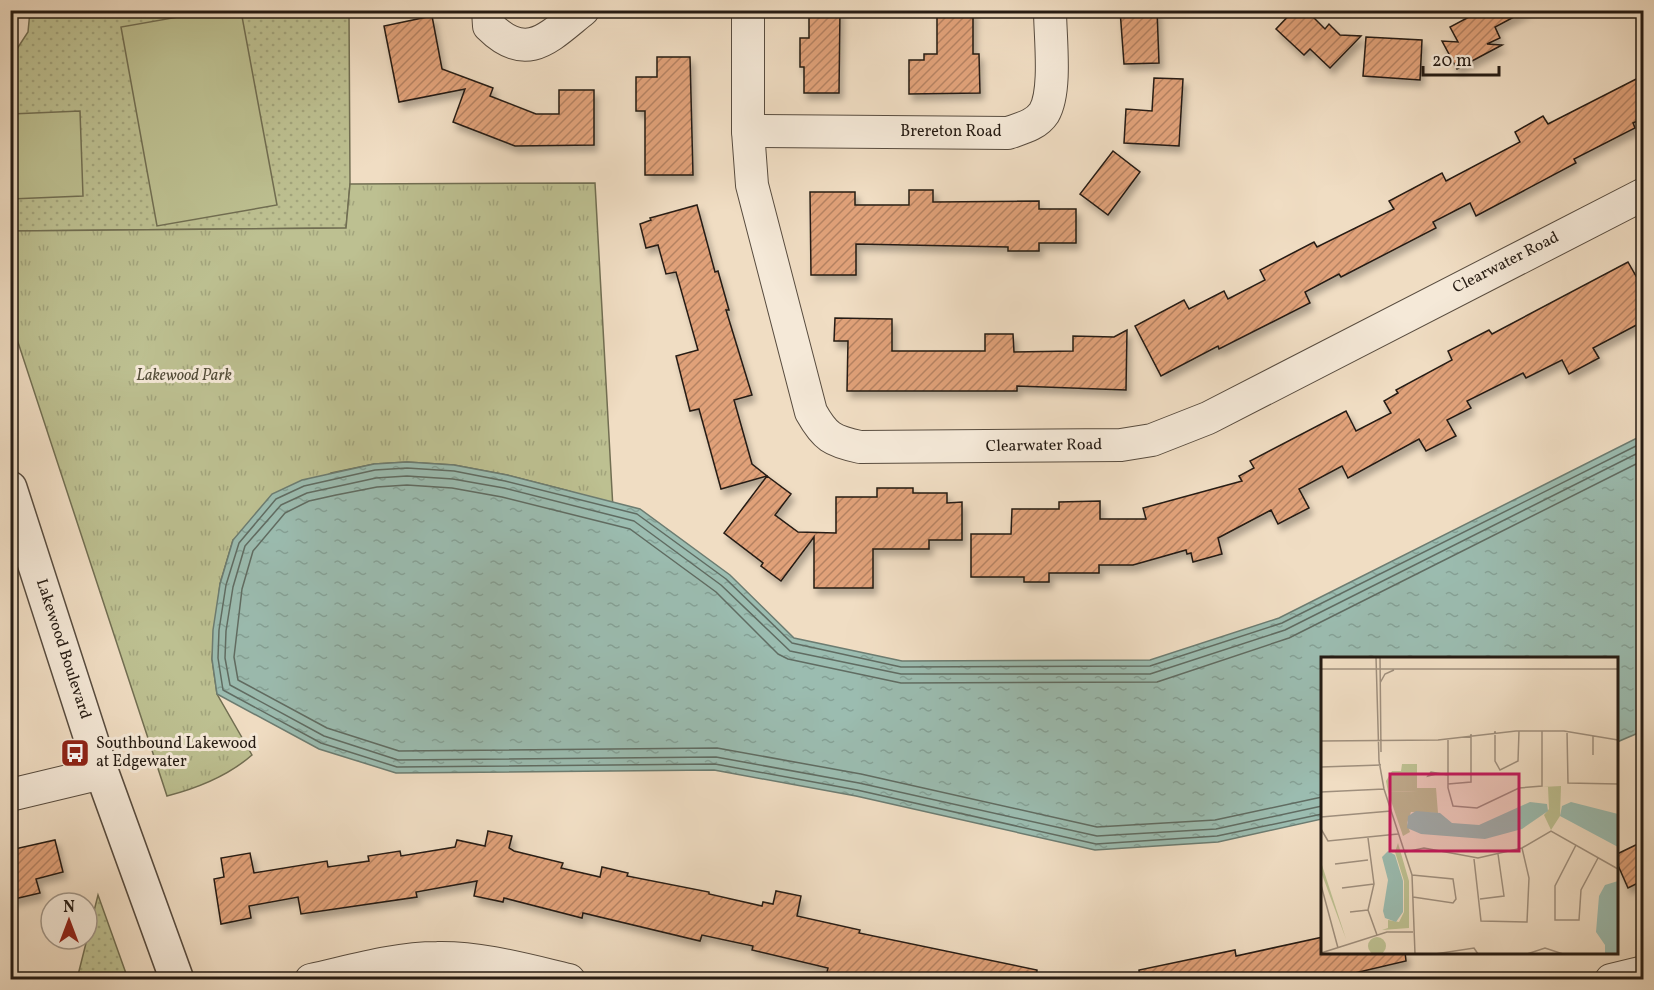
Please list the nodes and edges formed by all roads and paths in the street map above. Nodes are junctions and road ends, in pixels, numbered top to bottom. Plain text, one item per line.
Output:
1 (488, 10) edge
2 (583, 10) edge
3 (730, 10) edge
4 (1050, 10) edge
5 (748, 11) edge
6 (748, 131) junction
7 (1644, 194) edge
8 (10, 488) edge
9 (102, 772) junction
10 (10, 795) edge
11 (1644, 972) edge
12 (177, 980) edge
13 (310, 980) edge
14 (569, 980) edge
15 (1611, 980) edge

1 - 2 street
3 - 5 street
4 - 6 street, Brereton Road
5 - 6 street, Clearwater Road
6 - 7 street, Clearwater Road
8 - 9 street, Lakewood Boulevard
9 - 10 street
9 - 12 street, Lakewood Boulevard
11 - 15 street
13 - 14 street

